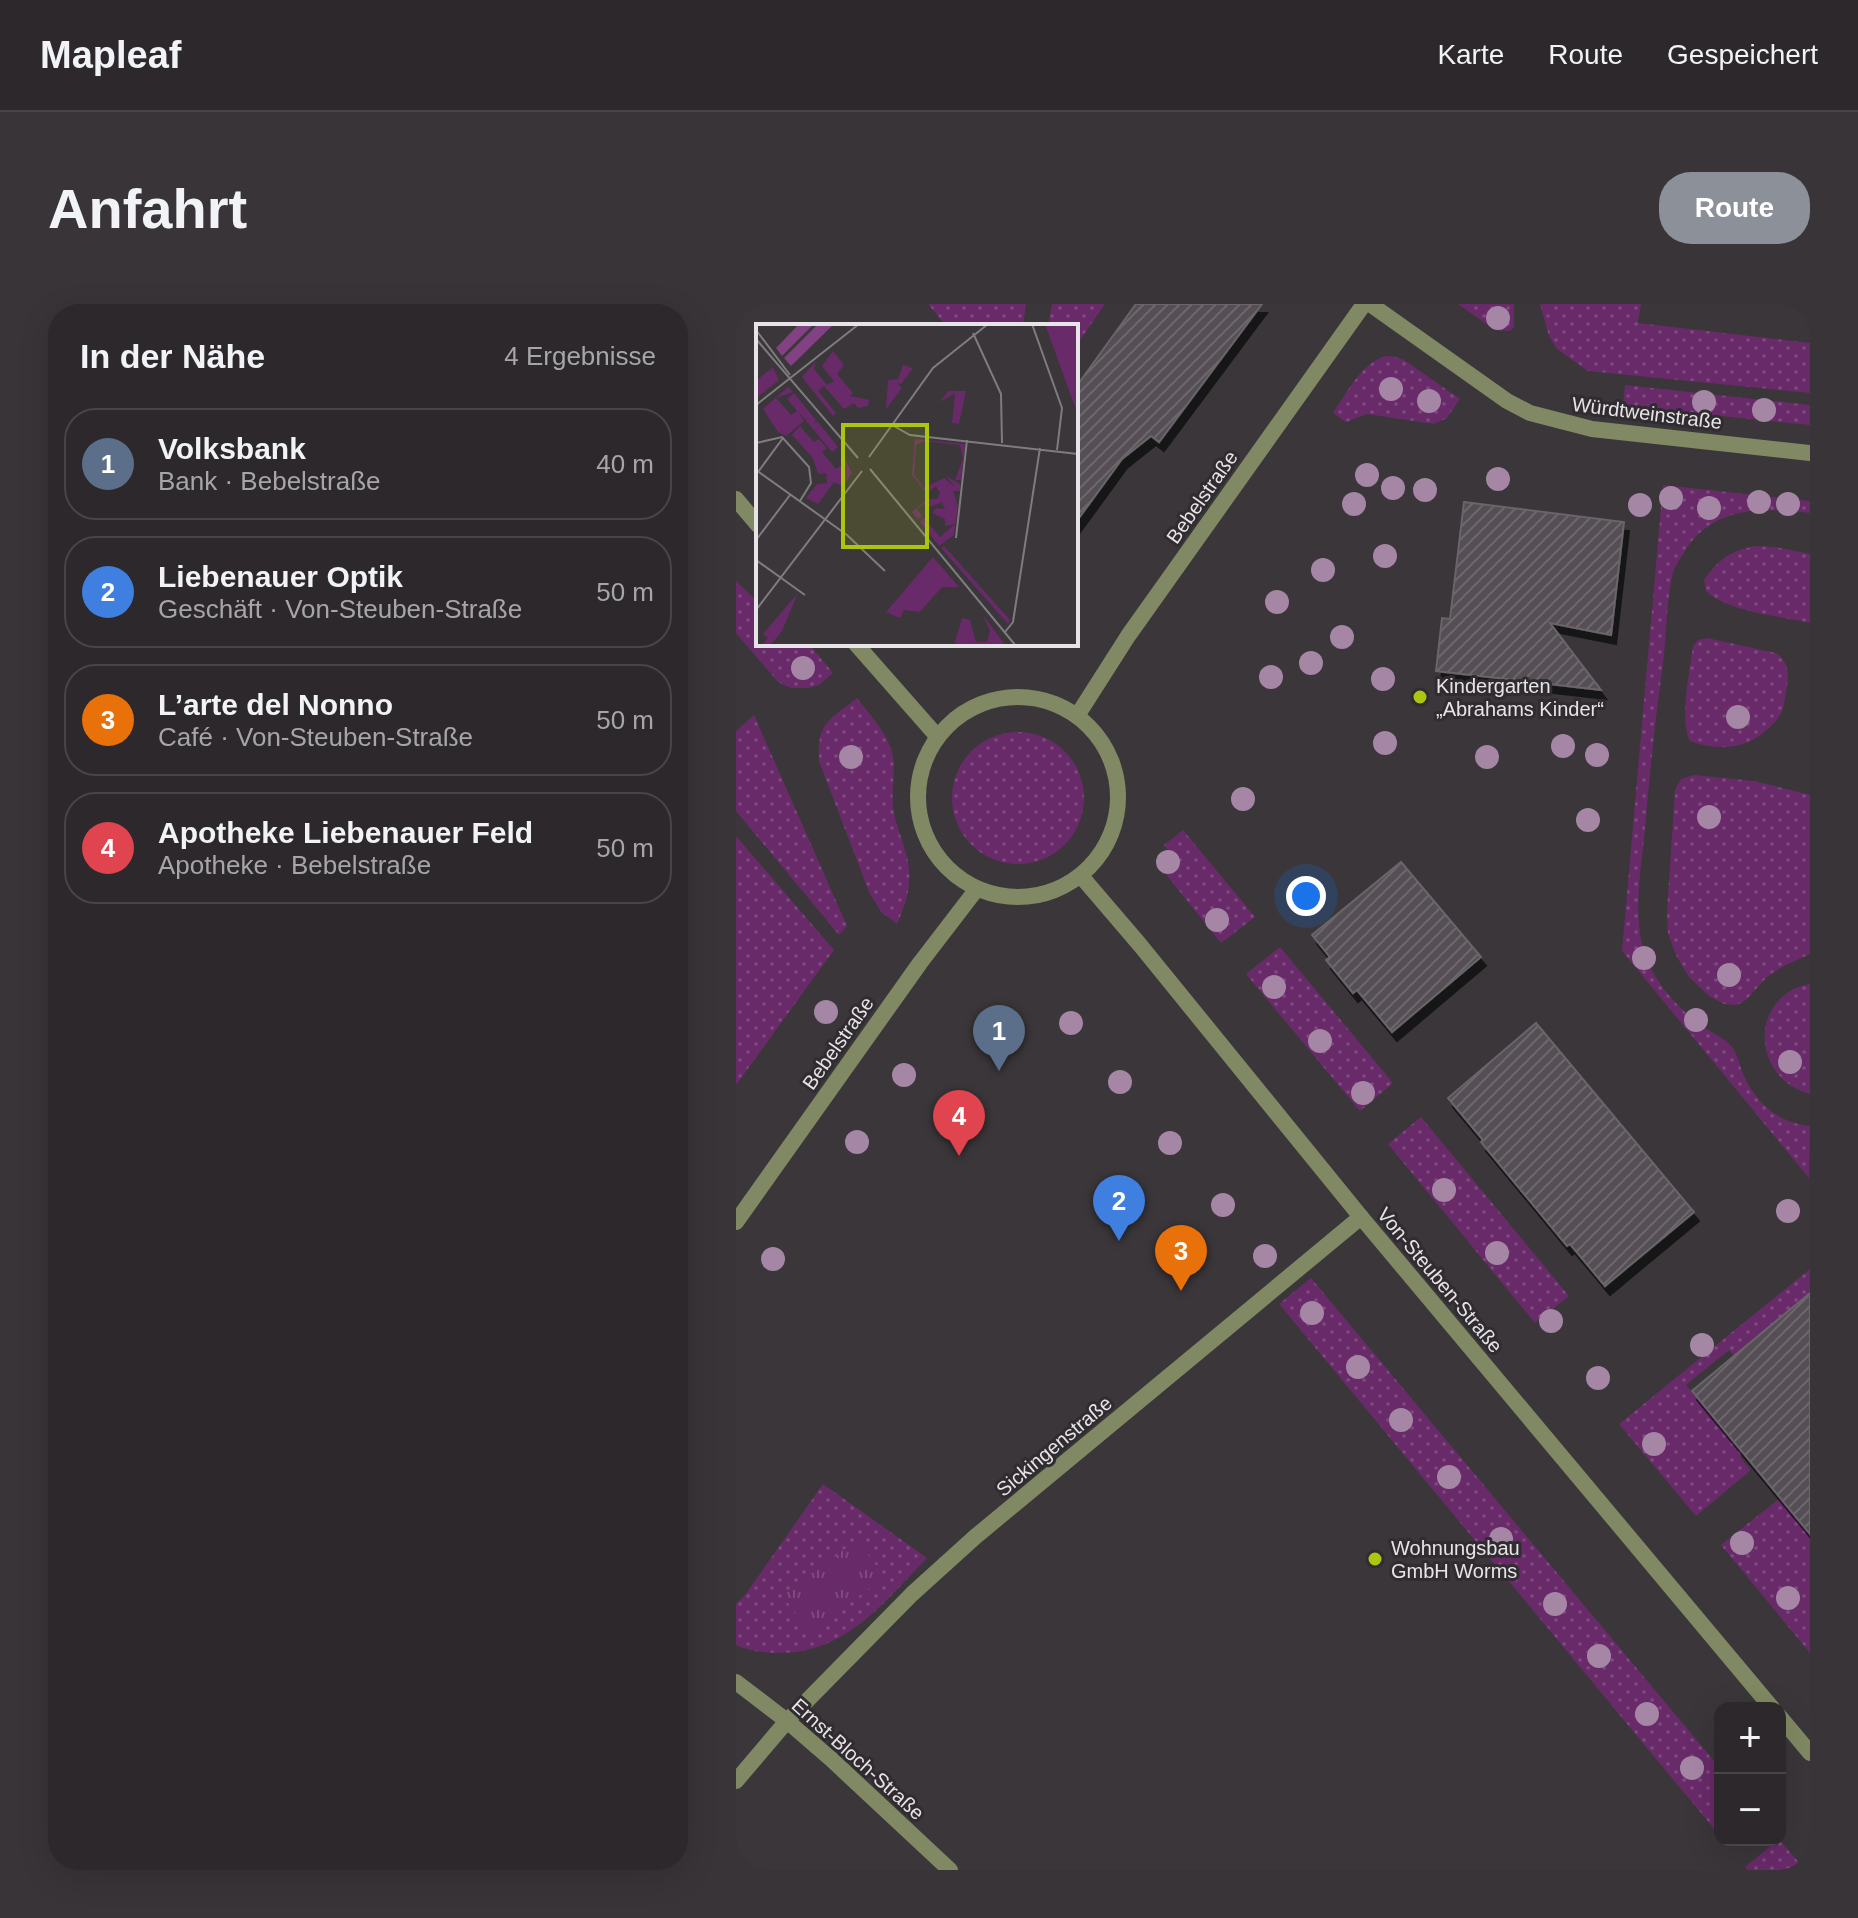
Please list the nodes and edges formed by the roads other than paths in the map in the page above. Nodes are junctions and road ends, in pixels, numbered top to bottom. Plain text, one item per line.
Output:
1 (1367, 304) edge
2 (1810, 453) edge
3 (736, 499) edge
4 (756, 523) edge
5 (858, 646) edge
6 (1077, 716) junction
7 (936, 735) junction
8 (1081, 876) junction
9 (976, 890) junction
10 (1361, 1217) junction
11 (736, 1222) edge
12 (736, 1682) edge
13 (1767, 1702) edge
14 (787, 1721) junction
15 (1786, 1724) edge
16 (1810, 1753) edge
17 (736, 1781) edge
18 (950, 1870) edge

1 - 2 street, Würdtweinstraße
1 - 6 street, Bebelstraße
3 - 4 street
5 - 7 street
6 - 7 street
6 - 8 street
7 - 9 street
8 - 9 street
8 - 10 street, Von-Steuben-Straße
9 - 11 street, Bebelstraße
10 - 13 street, Von-Steuben-Straße
10 - 14 street, Sickingenstraße
12 - 14 street, Ernst-Bloch-Straße
14 - 17 street, Sickingenstraße
14 - 18 street, Ernst-Bloch-Straße
15 - 16 street

